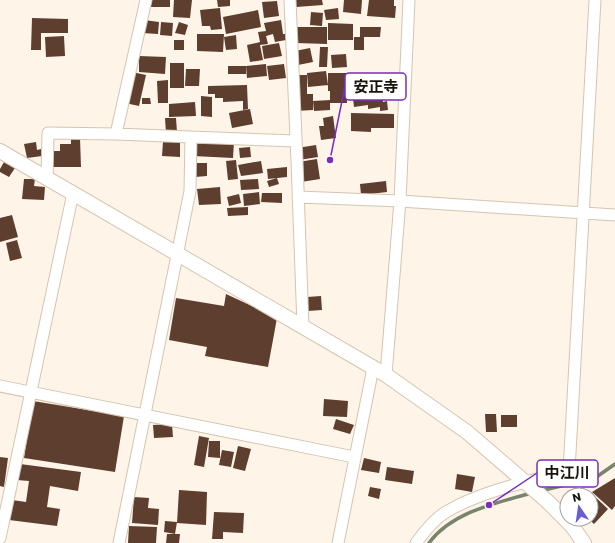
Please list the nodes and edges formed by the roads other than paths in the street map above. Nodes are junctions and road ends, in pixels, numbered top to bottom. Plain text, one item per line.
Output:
1 (146, 0) edge
2 (290, 0) edge
3 (409, 0) edge
4 (595, 0) edge
5 (116, 134) junction
6 (191, 137) junction
7 (296, 141) junction
8 (0, 152) edge
9 (47, 179) junction
10 (73, 193) junction
11 (298, 197) junction
12 (400, 202) junction
13 (583, 213) junction
14 (615, 215) edge
15 (177, 253) junction
16 (303, 327) junction
17 (380, 371) junction
18 (0, 386) edge
19 (30, 392) junction
20 (145, 415) junction
21 (354, 458) junction
22 (526, 482) junction
23 (0, 538) edge
24 (119, 543) edge
25 (338, 543) edge
26 (416, 543) edge
27 (584, 543) edge

1 - 5 street
2 - 7 street
3 - 12 street
4 - 13 street
5 - 6 street
5 - 9 street
6 - 7 street
6 - 15 street
7 - 11 street
8 - 9 street
9 - 10 street
10 - 15 street
10 - 19 street
11 - 12 street
11 - 16 street
12 - 13 street
12 - 17 street
13 - 14 street
13 - 22 street
15 - 16 street
15 - 20 street
16 - 17 street
17 - 21 street
17 - 22 street
18 - 19 street
19 - 20 street
19 - 23 street
20 - 21 street
20 - 24 street
21 - 25 street
22 - 26 street
22 - 27 street

